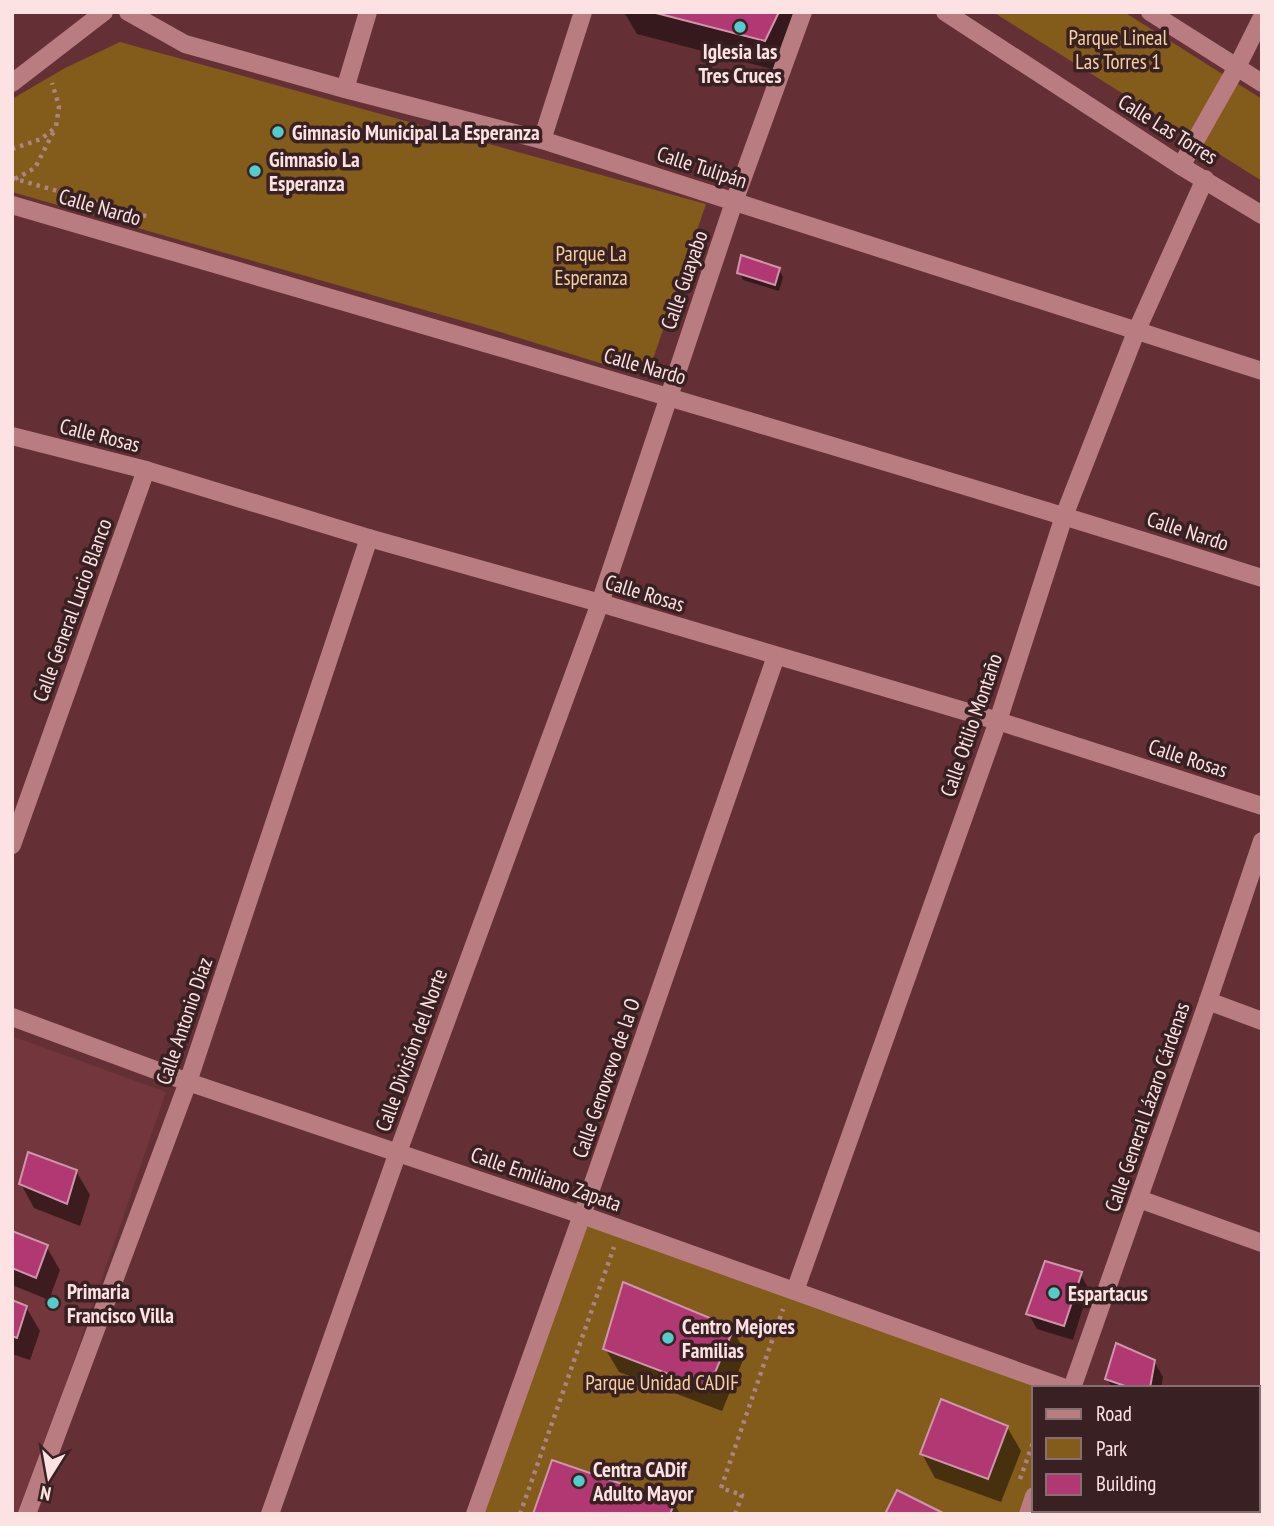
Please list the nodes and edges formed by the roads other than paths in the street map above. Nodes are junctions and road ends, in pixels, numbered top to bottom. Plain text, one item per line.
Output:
1 (104, 12) edge
2 (128, 12) edge
3 (368, 12) edge
4 (583, 12) edge
5 (803, 12) edge
6 (945, 12) edge
7 (1150, 12) edge
8 (1262, 17) edge
9 (1237, 67) junction
10 (12, 83) edge
11 (1262, 83) edge
12 (345, 89) junction
13 (542, 140) junction
14 (1181, 166) junction
15 (1205, 180) junction
16 (734, 202) junction
17 (12, 205) edge
18 (1262, 215) edge
19 (1136, 332) junction
20 (1262, 372) edge
21 (669, 397) junction
22 (12, 436) edge
23 (146, 470) junction
24 (1064, 516) junction
25 (369, 538) junction
26 (1262, 578) edge
27 (600, 603) junction
28 (776, 656) junction
29 (998, 721) junction
30 (1262, 806) edge
31 (1262, 841) edge
32 (12, 845) edge
33 (1208, 1001) junction
34 (12, 1017) edge
35 (1262, 1021) edge
36 (188, 1082) junction
37 (398, 1152) junction
38 (1139, 1199) junction
39 (582, 1215) junction
40 (1262, 1243) edge
41 (794, 1291) junction
42 (1059, 1386) edge
43 (1073, 1386) edge
44 (27, 1514) edge
45 (270, 1514) edge
46 (475, 1514) edge

1 - 10 street
2 - 12 street, Calle Tulipán
3 - 12 street
4 - 13 street
5 - 16 street, Calle Guayabo
6 - 14 street, Calle Las Torres
7 - 9 street
8 - 9 street
9 - 11 street
9 - 14 street
12 - 13 street, Calle Tulipán
13 - 16 street, Calle Tulipán
14 - 15 street, Calle Las Torres
15 - 18 street, Calle Las Torres
15 - 19 street, Calle Otilio Montaño
16 - 19 street, Calle Tulipán
16 - 21 street, Calle Guayabo
17 - 21 street, Calle Nardo
19 - 20 street, Calle Tulipán
19 - 24 street, Calle Otilio Montaño
21 - 24 street, Calle Nardo
21 - 27 street, Calle Guayabo
22 - 23 street, Calle Rosas
23 - 25 street, Calle Rosas
23 - 32 street, Calle General Lucio Blanco
24 - 26 street, Calle Nardo
24 - 29 street, Calle Otilio Montaño
25 - 27 street, Calle Rosas
25 - 36 street, Calle Antonio Díaz
27 - 28 street, Calle Rosas
27 - 37 street, Calle División del Norte
28 - 29 street, Calle Rosas
28 - 39 street, Calle Genovevo de la O
29 - 30 street, Calle Rosas
29 - 41 street, Calle Otilio Montaño
31 - 33 street, Calle General Lázaro Cárdenas
33 - 35 street
33 - 38 street, Calle General Lázaro Cárdenas
34 - 36 street, Calle Emiliano Zapata
36 - 37 street, Calle Emiliano Zapata
36 - 44 street, Calle Antonio Díaz
37 - 39 street, Calle Emiliano Zapata
37 - 45 street, Calle División del Norte
38 - 40 street
38 - 43 street, Calle General Lázaro Cárdenas
39 - 41 street, Calle Emiliano Zapata
39 - 46 street, Calle Genovevo de la O
41 - 42 street, Calle Emiliano Zapata

